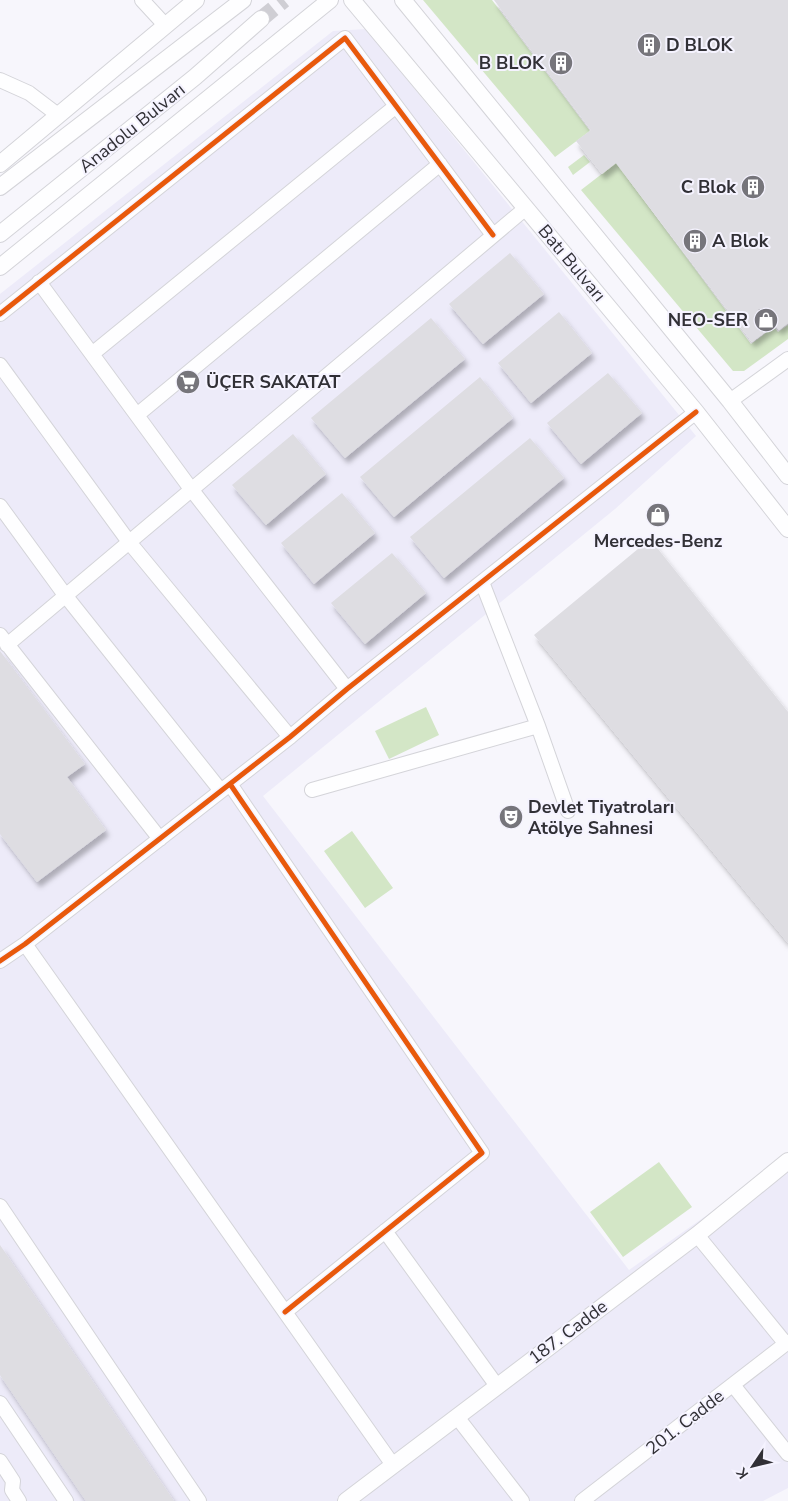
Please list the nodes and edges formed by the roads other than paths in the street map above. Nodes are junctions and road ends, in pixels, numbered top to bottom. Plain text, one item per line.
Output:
1 (142, 0) edge
2 (196, 0) edge
3 (243, 0) edge
4 (310, 0) edge
5 (330, 0) edge
6 (352, 0) edge
7 (403, 0) edge
8 (261, 20) tunnel mouth
9 (165, 25) junction
10 (298, 26) junction
11 (0, 80) edge
12 (396, 106) junction
13 (58, 115) junction
14 (0, 164) edge
15 (440, 164) junction
16 (0, 187) edge
17 (526, 208) junction
18 (0, 234) edge
19 (493, 235) junction
20 (0, 267) edge
21 (39, 282) junction
22 (0, 314) edge
23 (92, 354) junction
24 (788, 359) edge
25 (0, 365) edge
26 (730, 401) junction
27 (696, 412) junction
28 (137, 415) junction
29 (788, 476) edge
30 (191, 489) junction
31 (0, 506) edge
32 (788, 529) edge
33 (129, 542) junction
34 (482, 582) junction
35 (65, 595) junction
36 (4, 640) edge
37 (347, 689) junction
38 (538, 726) junction
39 (290, 737) junction
40 (226, 787) junction
41 (312, 790) dead end
42 (568, 811) dead end
43 (160, 839) junction
44 (25, 944) junction
45 (0, 961) edge
46 (788, 1161) edge
47 (0, 1206) edge
48 (385, 1231) junction
49 (697, 1234) junction
50 (285, 1312) junction
51 (787, 1343) edge
52 (733, 1384) junction
53 (497, 1386) junction
54 (0, 1403) edge
55 (457, 1417) junction
56 (788, 1454) edge
57 (0, 1460) edge
58 (393, 1465) junction
59 (20, 1501) edge
60 (66, 1501) edge
61 (199, 1501) edge
62 (346, 1501) edge
63 (522, 1501) edge
64 (582, 1501) edge

1 - 9 street
2 - 9 main road
3 - 16 main road, Anadolu Bulvarı
4 - 10 main road
5 - 10 main road
6 - 17 main road, Batı Bulvarı
7 - 26 main road, Batı Bulvarı
8 - 18 main road, Anadolu Bulvarı
9 - 13 main road
10 - 20 main road
11 - 13 street
12 - 15 street
12 - 21 street
12 - 23 street
13 - 14 main road
15 - 19 street
15 - 28 street
17 - 19 street
17 - 27 main road, Batı Bulvarı
19 - 30 street
21 - 22 street
21 - 23 street
23 - 28 street
24 - 26 street
25 - 33 street
26 - 29 main road, Batı Bulvarı
27 - 32 main road, Batı Bulvarı
27 - 34 street
28 - 30 street
30 - 33 street
30 - 37 street
31 - 35 street
33 - 35 street
33 - 39 street
34 - 37 street
34 - 38 street
35 - 36 street
35 - 40 street
36 - 43 street
37 - 39 street
38 - 41 street
38 - 42 street
39 - 40 street
40 - 43 street
40 - 48 street
43 - 44 street
44 - 45 street
44 - 50 street
46 - 49 main road, 187. Cadde
47 - 61 street
48 - 50 street
48 - 53 street
49 - 51 street
49 - 53 main road, 187. Cadde
50 - 58 street
51 - 52 street, 201. Cadde
52 - 56 street
52 - 64 street, 201. Cadde
53 - 55 main road, 187. Cadde
54 - 60 street
55 - 58 main road, 187. Cadde
55 - 63 street
57 - 59 street
58 - 62 main road, 187. Cadde

